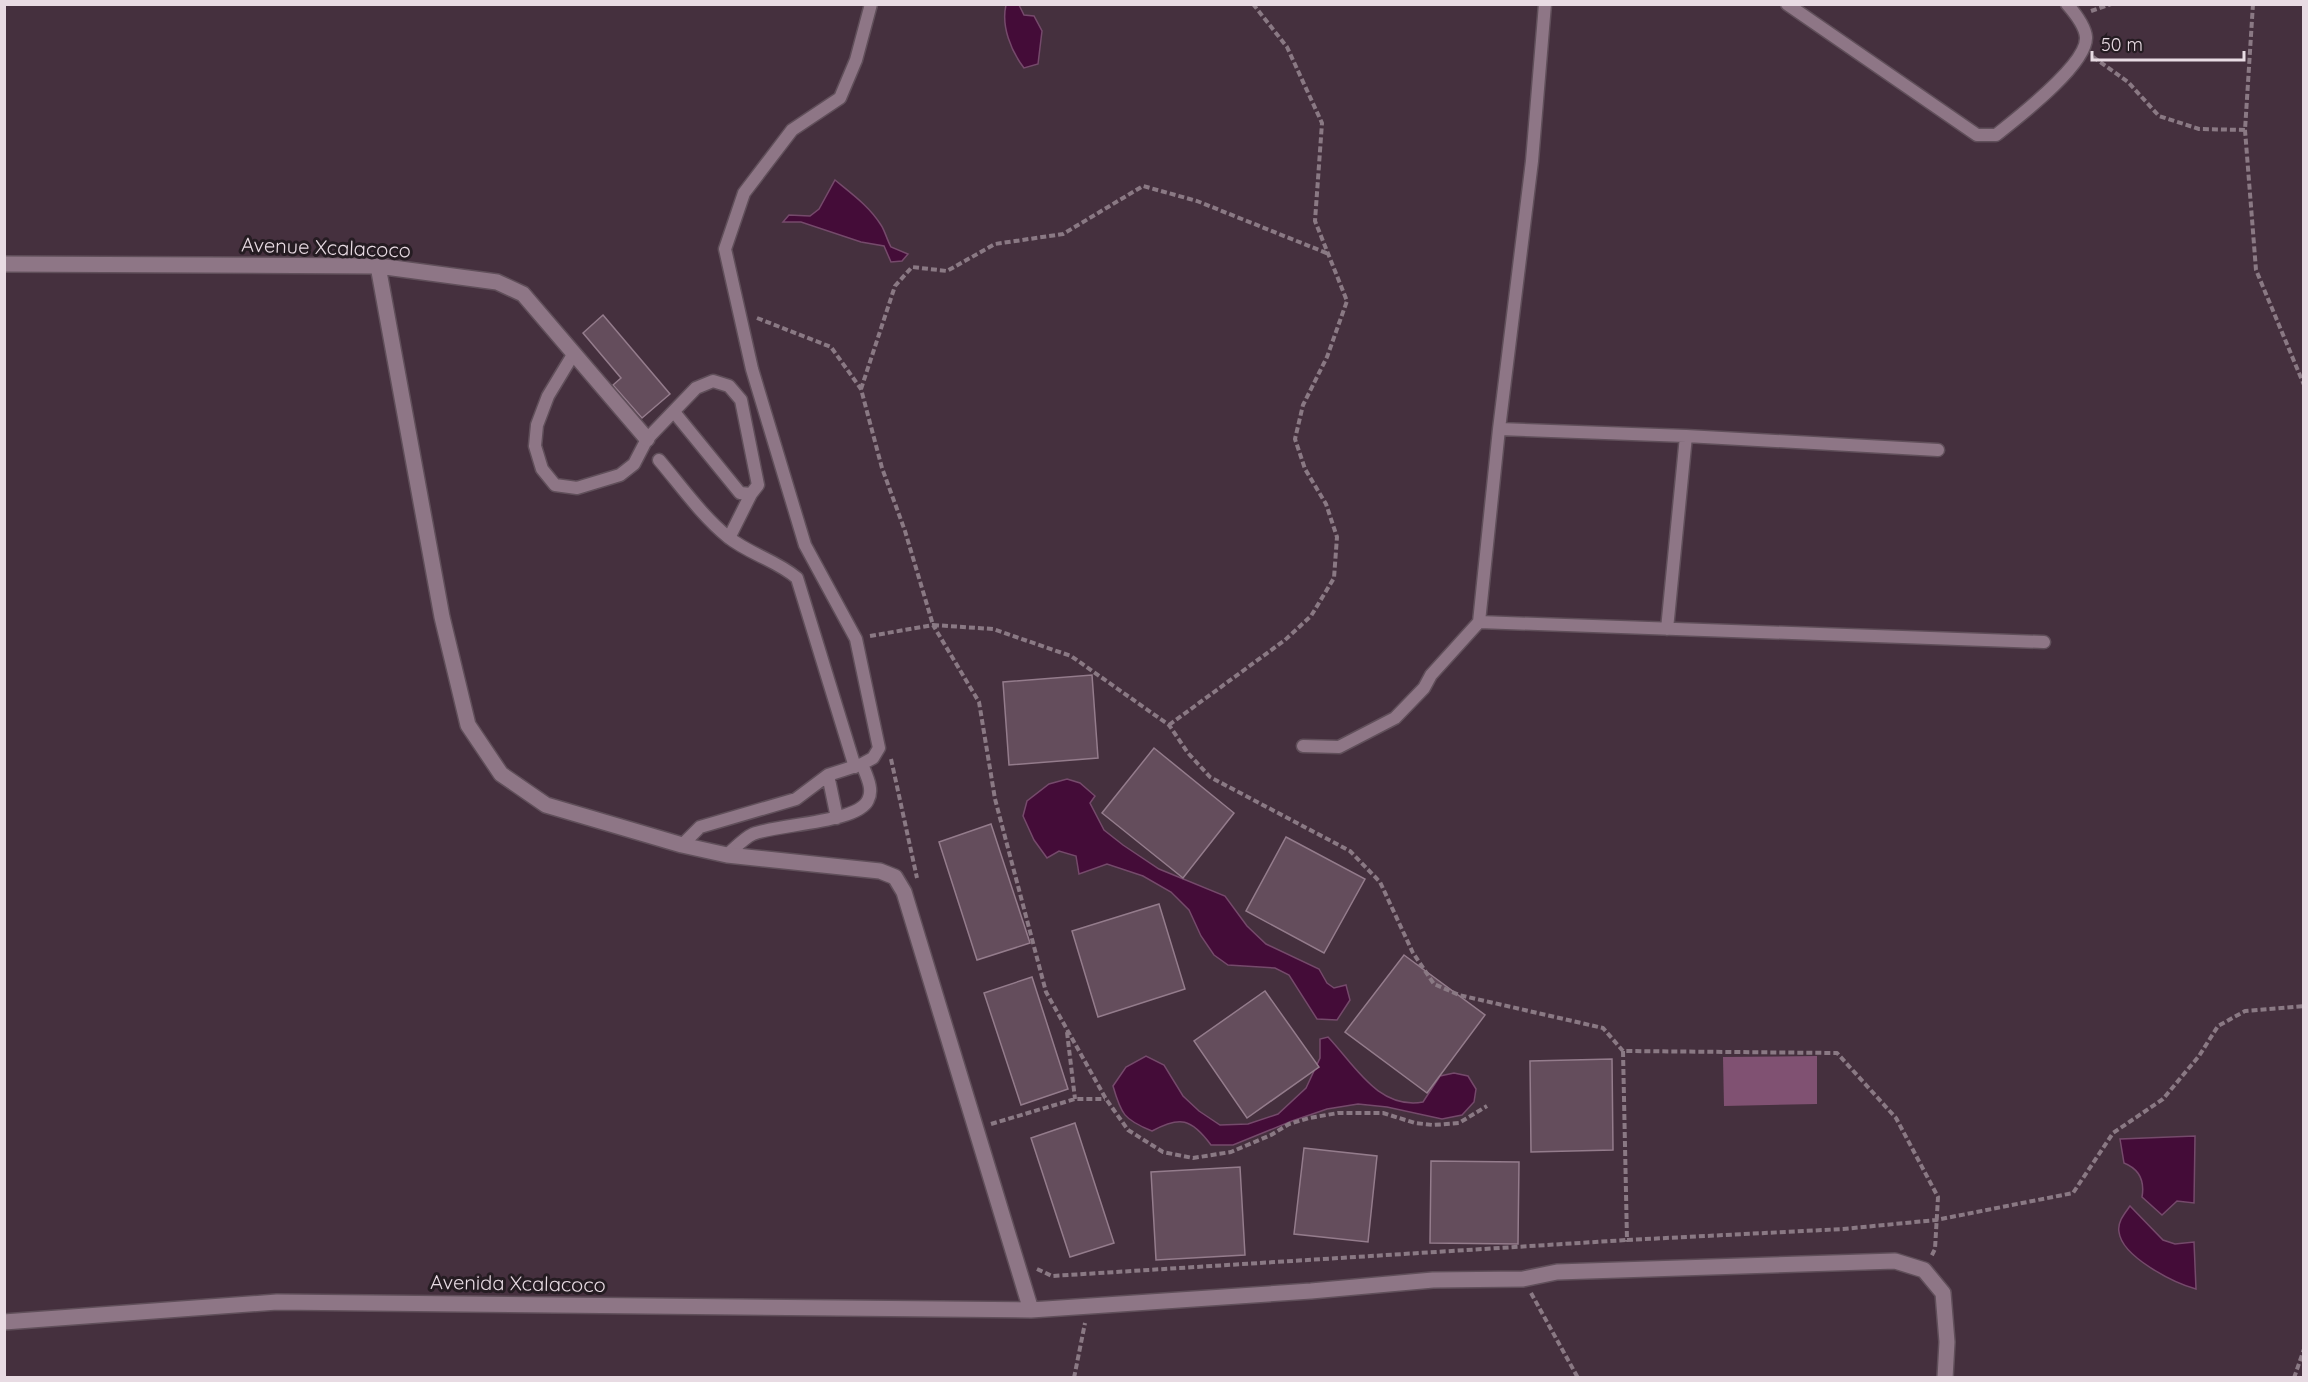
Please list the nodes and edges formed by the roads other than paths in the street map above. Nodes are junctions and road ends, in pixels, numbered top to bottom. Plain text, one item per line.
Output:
1 (871, 4) edge
2 (1545, 4) edge
3 (1787, 4) edge
4 (2067, 4) edge
5 (4, 264) edge
6 (378, 266) junction
7 (574, 353) junction
8 (674, 411) junction
9 (1499, 429) junction
10 (1686, 436) junction
11 (648, 439) junction
12 (1938, 450) dead end
13 (659, 460) dead end
14 (751, 494) junction
15 (729, 538) junction
16 (1479, 622) junction
17 (1667, 629) junction
18 (2044, 642) dead end
19 (1303, 746) dead end
20 (858, 765) junction
21 (828, 775) junction
22 (837, 818) junction
23 (682, 845) junction
24 (727, 855) junction
25 (1031, 1310) junction
26 (4, 1322) edge
27 (1945, 1377) edge

1 - 20 lane
2 - 9 lane
3 - 4 lane
5 - 6 street, Avenue Xcalacoco
6 - 7 street, Avenue Xcalacoco
6 - 23 street
7 - 11 street, Avenue Xcalacoco
7 - 11 lane
8 - 11 lane
8 - 14 lane
8 - 14 lane
9 - 10 lane
9 - 16 lane
10 - 12 lane
10 - 17 lane
13 - 15 lane
14 - 15 lane
15 - 20 lane
16 - 17 lane
16 - 19 lane
17 - 18 lane
20 - 21 lane
20 - 22 lane
21 - 22 lane
21 - 23 lane
22 - 24 lane
23 - 24 street
24 - 25 street
25 - 26 street, Avenida Xcalacoco
25 - 27 street, Avenida Xcalacoco

